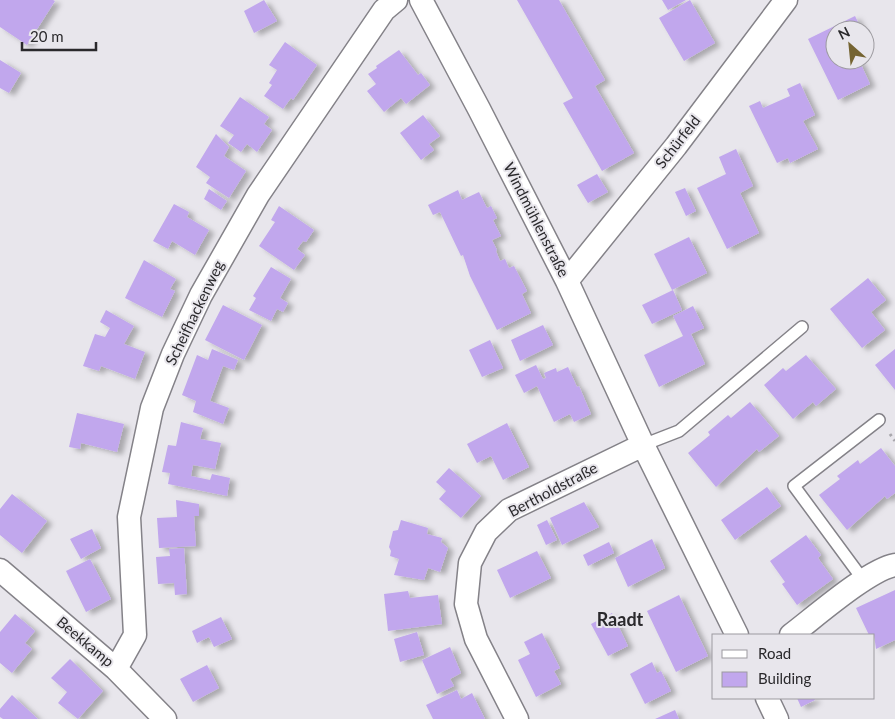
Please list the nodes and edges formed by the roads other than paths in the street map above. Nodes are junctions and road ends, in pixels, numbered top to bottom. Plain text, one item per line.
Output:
1 (396, 0) edge
2 (421, 0) edge
3 (786, 0) edge
4 (567, 281) junction
5 (802, 327) dead end
6 (880, 420) dead end
7 (643, 444) junction
8 (895, 564) edge
9 (0, 570) edge
10 (864, 581) junction
11 (737, 634) edge
12 (792, 634) edge
13 (116, 669) junction
14 (767, 699) edge
15 (165, 719) edge
16 (517, 719) edge
17 (777, 719) edge

1 - 13 street, Scheifhackenweg
2 - 4 street, Windmühlenstraße
3 - 4 street, Schürfeld
4 - 7 street, Windmühlenstraße
5 - 7 lane
6 - 10 lane
7 - 11 street, Windmühlenstraße
7 - 16 street, Bertholdstraße
8 - 10 street
9 - 13 street, Beekkamp
10 - 12 street
13 - 15 street, Beekkamp
14 - 17 street

